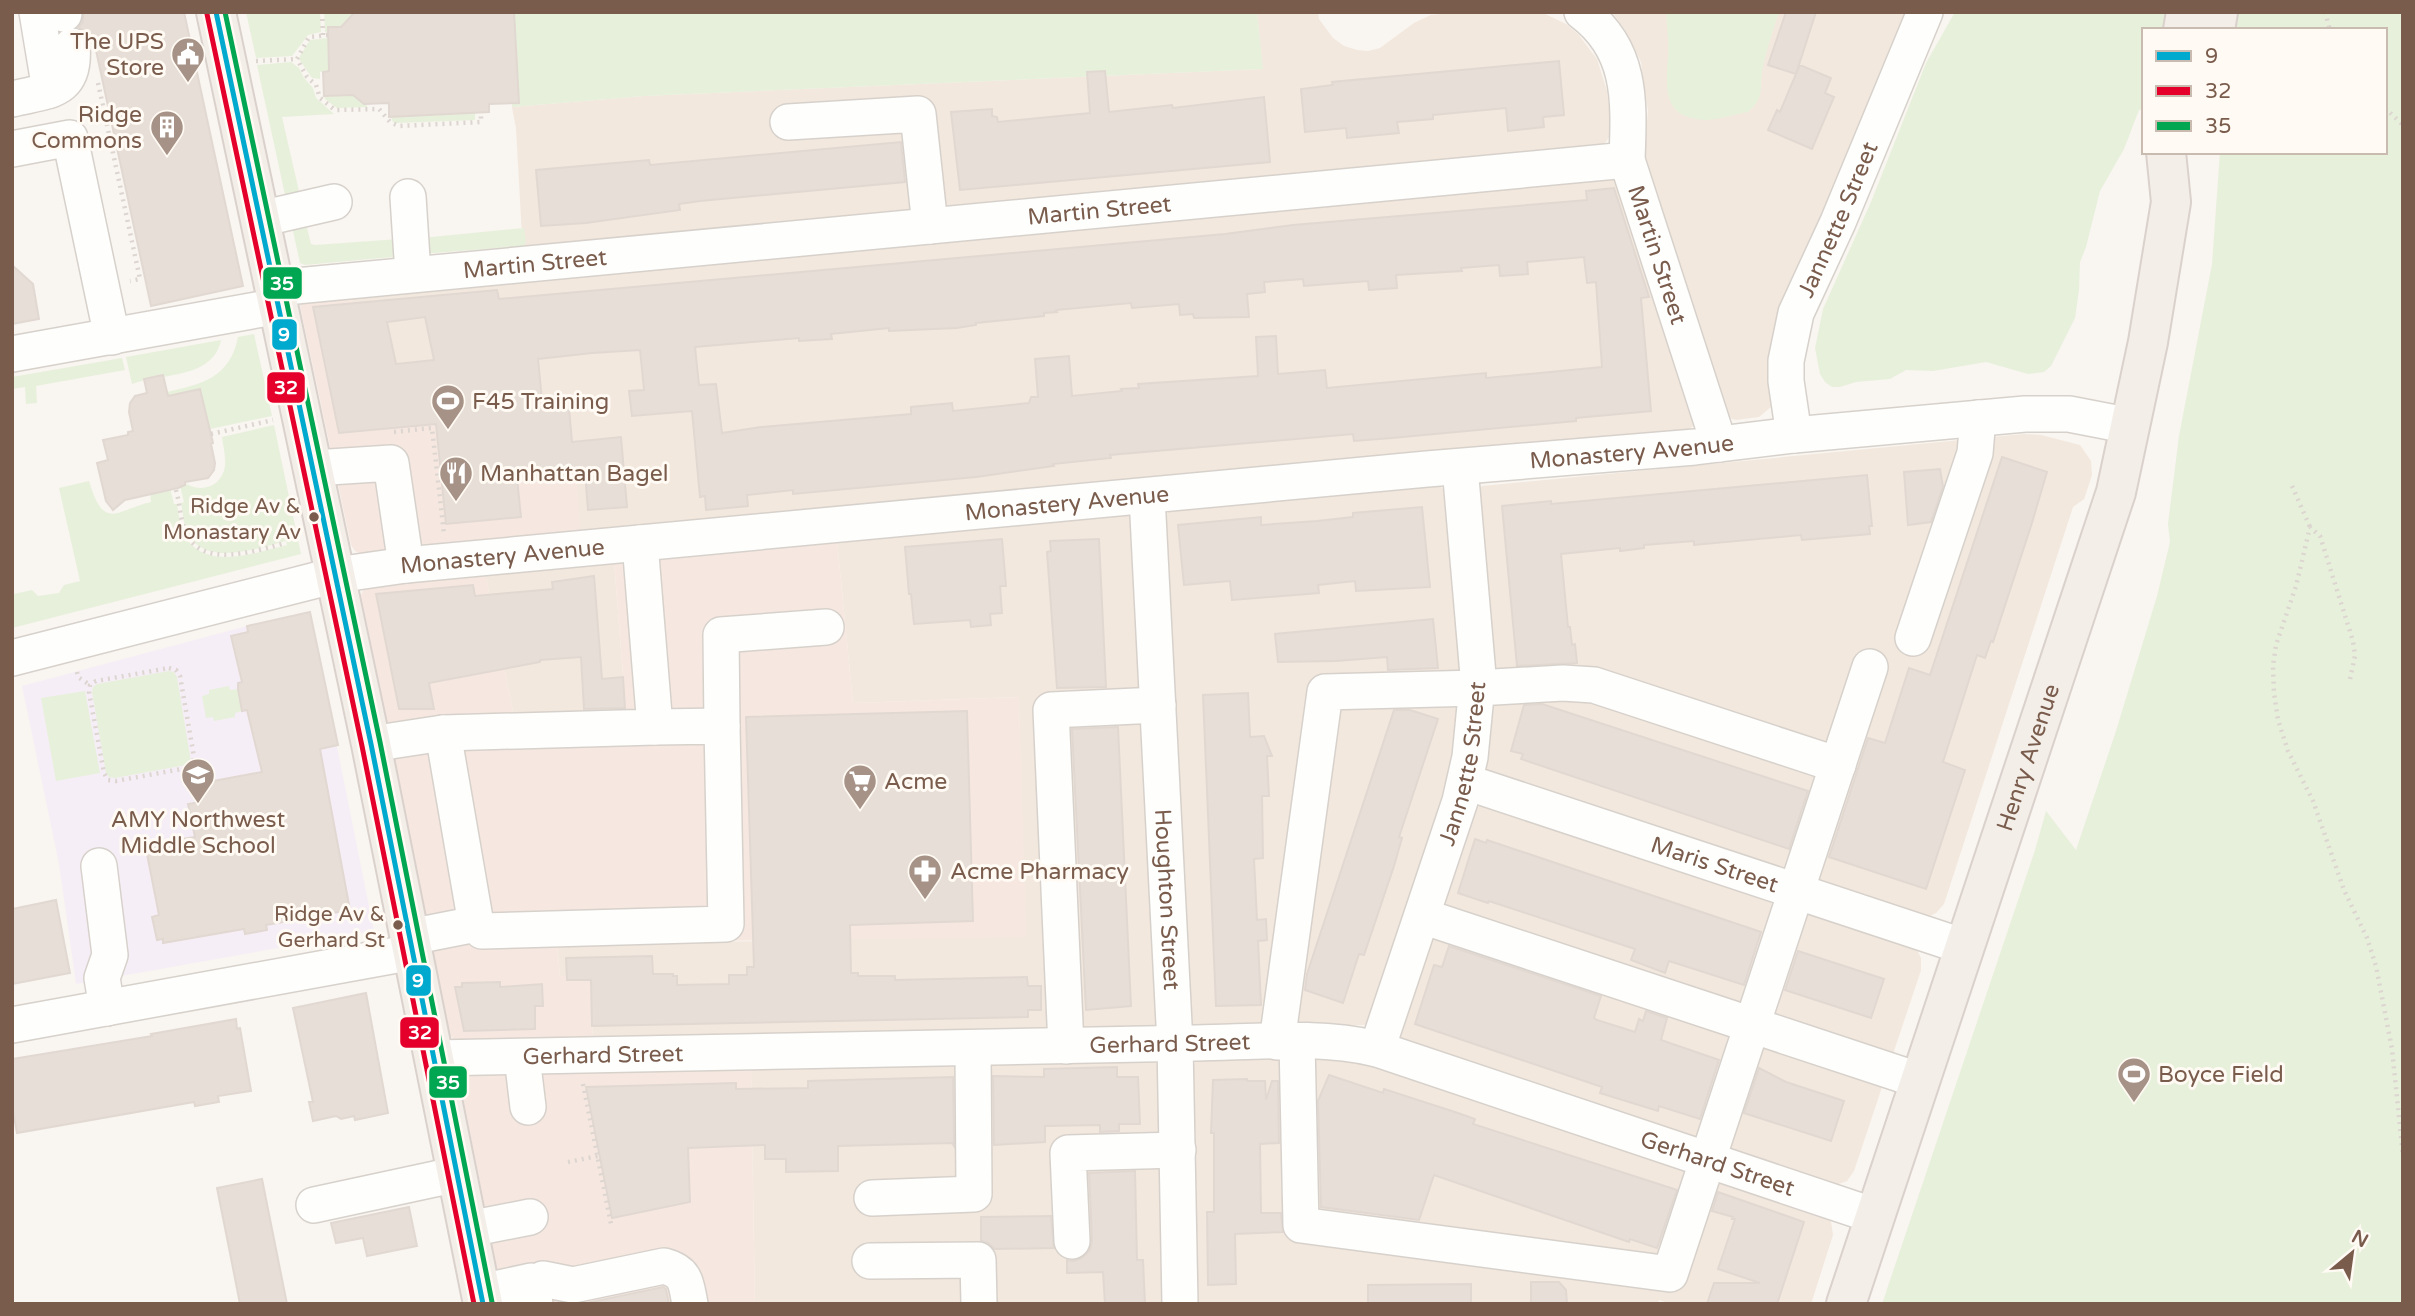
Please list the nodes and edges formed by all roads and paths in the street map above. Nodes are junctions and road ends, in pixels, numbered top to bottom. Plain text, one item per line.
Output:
1 (216, 12) edge
2 (322, 12) edge
3 (1583, 12) edge
4 (1925, 12) edge
5 (59, 21) edge
6 (297, 59) junction
7 (252, 61) dead end
8 (97, 81) dead end
9 (324, 84) dead end
10 (316, 85) junction
11 (50, 90) junction
12 (12, 99) edge
13 (2387, 110) edge
14 (382, 112) junction
15 (389, 112) dead end
16 (481, 112) dead end
17 (788, 122) dead end
18 (2403, 125) edge
19 (12, 149) edge
20 (2185, 154) edge
21 (1628, 160) junction
22 (408, 197) dead end
23 (334, 202) dead end
24 (260, 219) junction
25 (930, 226) junction
26 (413, 274) junction
27 (135, 280) dead end
28 (277, 297) junction
29 (112, 337) junction
30 (12, 354) edge
31 (1978, 418) junction
32 (267, 422) dead end
33 (2132, 426) junction
34 (211, 434) dead end
35 (1794, 435) junction
36 (1719, 444) junction
37 (1460, 467) junction
38 (314, 468) junction
39 (2292, 486) dead end
40 (176, 490) dead end
41 (1147, 496) junction
42 (2310, 527) junction
43 (286, 543) dead end
44 (640, 543) junction
45 (406, 565) junction
46 (336, 575) junction
47 (826, 627) dead end
48 (1913, 638) dead end
49 (12, 657) edge
50 (1870, 667) dead end
51 (78, 676) dead end
52 (2350, 679) dead end
53 (90, 685) junction
54 (1477, 688) junction
55 (1158, 705) junction
56 (722, 726) junction
57 (655, 727) junction
58 (443, 733) junction
59 (371, 744) junction
60 (1838, 765) junction
61 (1466, 782) junction
62 (99, 866) dead end
63 (1796, 892) junction
64 (1422, 916) junction
65 (476, 923) junction
66 (412, 945) junction
67 (1965, 947) junction
68 (107, 1008) junction
69 (12, 1025) edge
70 (1753, 1026) junction
71 (1287, 1042) junction
72 (1175, 1044) junction
73 (1066, 1046) junction
74 (973, 1048) junction
75 (1377, 1049) junction
76 (522, 1057) junction
77 (435, 1059) junction
78 (582, 1079) dead end
79 (1921, 1081) junction
80 (528, 1107) dead end
81 (1178, 1150) junction
82 (598, 1156) junction
83 (2403, 1156) edge
84 (1708, 1161) junction
85 (568, 1162) dead end
86 (458, 1174) junction
87 (872, 1198) dead end
88 (314, 1205) dead end
89 (1875, 1216) junction
90 (530, 1217) dead end
91 (611, 1224) dead end
92 (469, 1229) junction
93 (1072, 1241) dead end
94 (870, 1261) dead end
95 (536, 1288) edge
96 (482, 1298) edge
97 (690, 1304) edge
98 (978, 1304) edge
99 (1180, 1304) edge
100 (1846, 1304) edge

1 - 24 main road
2 - 6 path
3 - 21 street
4 - 35 street, Jannette Street
5 - 11 street
5 - 11 street
6 - 7 path
6 - 10 path
8 - 27 path
9 - 10 path
10 - 14 path
11 - 12 street
13 - 18 path
14 - 15 path
14 - 16 path
17 - 25 street
19 - 29 street
20 - 33 main road, Henry Avenue
21 - 25 street, Martin Street
21 - 36 street, Martin Street
22 - 26 street
23 - 24 street
24 - 28 main road
25 - 26 street, Martin Street
26 - 28 street, Martin Street
28 - 29 street, Martin Street
28 - 38 main road
29 - 30 street, Martin Street
31 - 33 street, Monastery Avenue
31 - 35 street, Monastery Avenue
31 - 48 street
32 - 34 path
33 - 67 main road, Henry Avenue
35 - 36 street, Monastery Avenue
36 - 37 street, Monastery Avenue
37 - 41 street, Monastery Avenue
37 - 54 street, Jannette Street
38 - 45 street
38 - 46 main road
39 - 42 path
40 - 43 path
41 - 44 street, Monastery Avenue
41 - 55 street, Houghton Street
42 - 52 path
42 - 83 path
44 - 45 street, Monastery Avenue
44 - 57 street
45 - 46 street, Monastery Avenue
46 - 49 street, Monastery Avenue
46 - 59 main road
47 - 56 street
50 - 60 street
51 - 53 path
53 - 53 path
54 - 60 street
54 - 61 street, Jannette Street
54 - 71 street
55 - 72 street, Houghton Street
55 - 73 street
56 - 57 street
56 - 65 street
57 - 58 street
58 - 59 street
58 - 65 street
59 - 66 main road
60 - 63 street
61 - 63 street, Maris Street
61 - 64 street, Jannette Street
62 - 68 street
63 - 67 street, Maris Street
63 - 70 street
64 - 70 street
64 - 75 street, Jannette Street
65 - 66 street
66 - 68 street
66 - 77 main road
67 - 79 main road, Henry Avenue
68 - 69 street
70 - 79 street
70 - 84 street
71 - 72 street, Gerhard Street
71 - 75 street, Gerhard Street
71 - 84 street
72 - 73 street, Gerhard Street
72 - 81 street, Houghton Street
73 - 74 street, Gerhard Street
74 - 76 street, Gerhard Street
74 - 87 street
75 - 84 street, Gerhard Street
76 - 77 street, Gerhard Street
76 - 80 street
77 - 86 main road
78 - 82 path
79 - 89 main road, Henry Avenue
81 - 93 street
81 - 99 street, Houghton Street
82 - 85 path
82 - 91 path
84 - 89 street, Gerhard Street
86 - 88 street
86 - 92 main road
89 - 100 main road, Henry Avenue
90 - 92 street
92 - 96 main road
94 - 98 street
95 - 96 street
95 - 97 street

